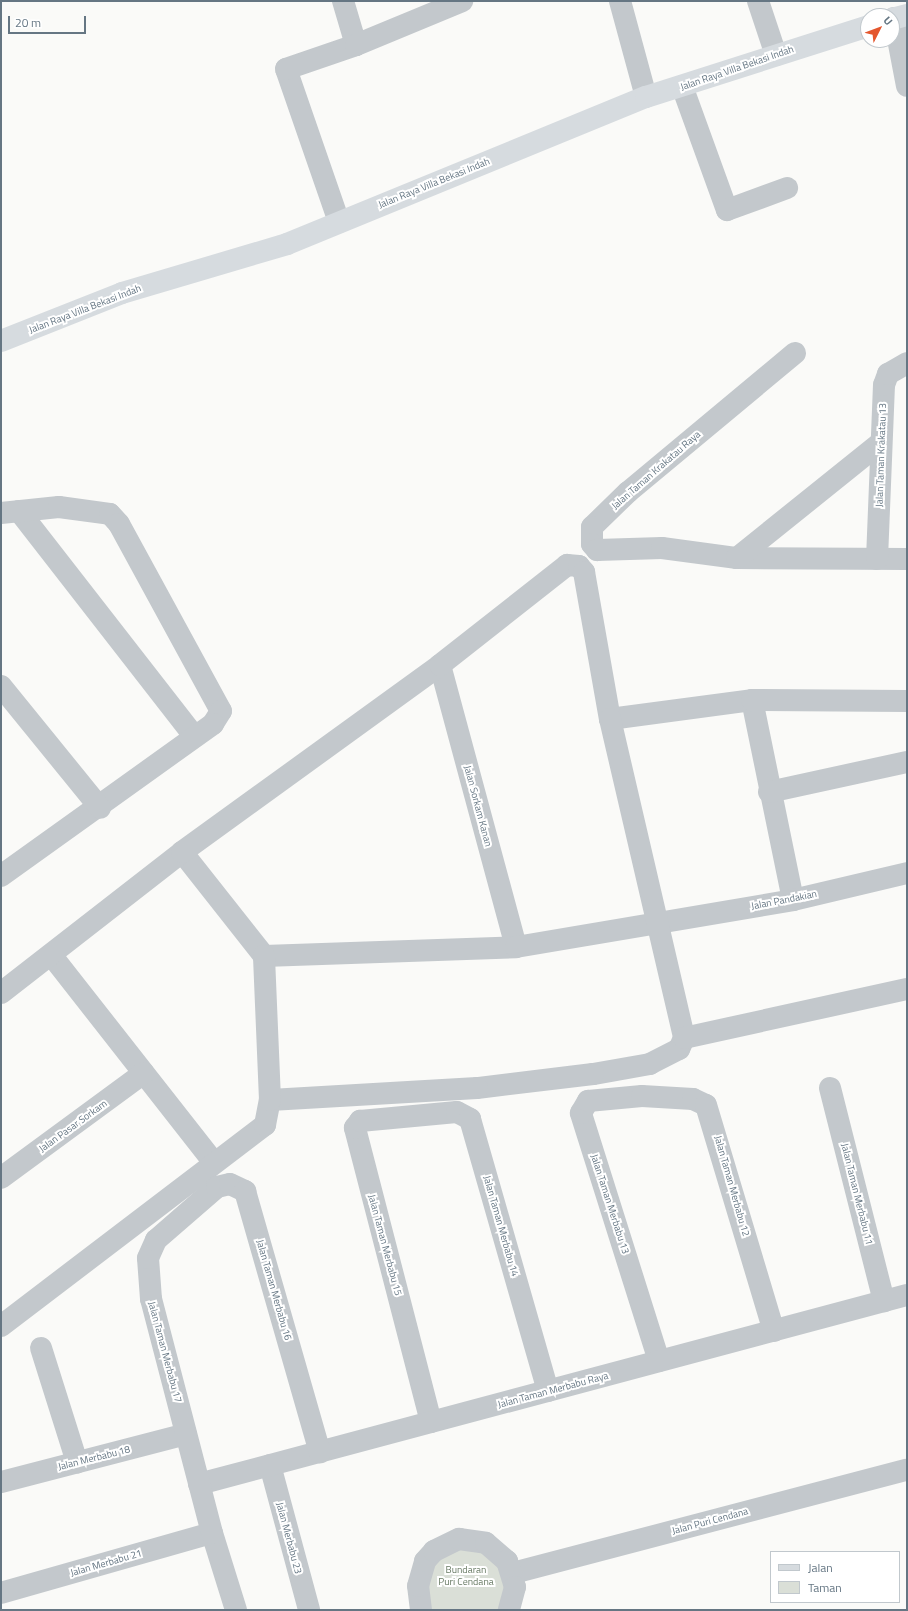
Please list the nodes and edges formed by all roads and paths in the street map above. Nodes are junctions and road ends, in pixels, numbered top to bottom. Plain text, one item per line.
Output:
1 (343, 1) edge
2 (462, 1) edge
3 (620, 1) edge
4 (758, 1) edge
5 (860, 29) edge
6 (900, 32) edge
7 (356, 45) junction
8 (776, 55) junction
9 (682, 86) junction
10 (907, 86) edge
11 (646, 97) junction
12 (787, 188) dead end
13 (339, 222) junction
14 (1, 341) edge
15 (795, 354) dead end
16 (907, 363) edge
17 (879, 444) junction
18 (10, 512) edge
19 (737, 558) junction
20 (878, 559) junction
21 (907, 559) edge
22 (440, 665) junction
23 (1, 686) edge
24 (752, 700) junction
25 (907, 701) edge
26 (610, 719) junction
27 (194, 736) junction
28 (907, 762) edge
29 (769, 792) junction
30 (100, 808) junction
31 (182, 852) junction
32 (907, 873) edge
33 (1, 876) edge
34 (792, 900) junction
35 (660, 924) junction
36 (516, 947) junction
37 (52, 956) junction
38 (264, 956) junction
39 (907, 989) edge
40 (1, 993) edge
41 (684, 1038) junction
42 (144, 1073) junction
43 (830, 1088) dead end
44 (642, 1096) joint
45 (270, 1100) junction
46 (412, 1114) joint
47 (213, 1161) junction
48 (1, 1178) edge
49 (190, 1210) joint
50 (907, 1295) edge
51 (884, 1301) junction
52 (1, 1326) edge
53 (774, 1331) junction
54 (41, 1348) dead end
55 (659, 1361) junction
56 (548, 1391) junction
57 (431, 1422) junction
58 (186, 1434) junction
59 (320, 1452) junction
60 (77, 1462) junction
61 (270, 1465) junction
62 (907, 1470) edge
63 (1, 1482) edge
64 (199, 1484) junction
65 (212, 1533) junction
66 (513, 1573) junction
67 (1, 1593) edge
68 (236, 1610) edge
69 (309, 1610) edge
70 (421, 1610) edge
71 (509, 1610) edge

1 - 7 street
2 - 7 street
3 - 11 street
4 - 8 street
5 - 8 main road, Jalan Raya Villa Bekasi Indah
6 - 10 street
7 - 13 street
8 - 9 main road, Jalan Raya Villa Bekasi Indah
9 - 11 main road, Jalan Raya Villa Bekasi Indah
9 - 12 street
11 - 13 main road, Jalan Raya Villa Bekasi Indah
13 - 14 main road, Jalan Raya Villa Bekasi Indah
15 - 19 street, Jalan Taman Krakatau Raya
16 - 17 street, Jalan Taman Krakatau 13
17 - 19 street
17 - 20 street, Jalan Taman Krakatau 13
18 - 27 street
18 - 27 street
19 - 20 street, Jalan Taman Krakatau Raya
20 - 21 street, Jalan Taman Krakatau Raya
22 - 26 street
22 - 31 street
22 - 36 street, Jalan Sorkam Kanan
23 - 30 street
24 - 25 street
24 - 26 street
24 - 29 street
26 - 35 street
27 - 30 street
28 - 29 street
29 - 34 street
30 - 33 street
31 - 37 street
31 - 38 street
32 - 34 street, Jalan Pandakian
34 - 35 street, Jalan Pandakian
35 - 36 street, Jalan Pandakian
35 - 41 street
36 - 38 street, Jalan Pandakian
37 - 40 street
37 - 42 street
38 - 45 street
39 - 41 street
41 - 45 street
42 - 47 street
42 - 48 street, Jalan Pasar Sorkam
43 - 51 street, Jalan Taman Merbabu 11
44 - 53 street, Jalan Taman Merbabu 12
44 - 55 street, Jalan Taman Merbabu 13
45 - 47 street
46 - 56 street, Jalan Taman Merbabu 14
46 - 57 street, Jalan Taman Merbabu 15
47 - 52 street
49 - 58 street, Jalan Taman Merbabu 17
49 - 59 street, Jalan Taman Merbabu 16
50 - 51 street, Jalan Taman Merbabu Raya
51 - 53 street, Jalan Taman Merbabu Raya
53 - 55 street, Jalan Taman Merbabu Raya
54 - 60 street
55 - 56 street, Jalan Taman Merbabu Raya
56 - 57 street, Jalan Taman Merbabu Raya
57 - 59 street, Jalan Taman Merbabu Raya
58 - 60 street, Jalan Merbabu 18
58 - 64 street, Jalan Taman Merbabu 17
59 - 61 street, Jalan Taman Merbabu Raya
60 - 63 street, Jalan Merbabu 18
61 - 64 street, Jalan Taman Merbabu Raya
61 - 69 street, Jalan Merbabu 23
62 - 66 street, Jalan Puri Cendana
64 - 65 street, Jalan Taman Merbabu 17
65 - 67 street, Jalan Merbabu 21
65 - 68 street, Jalan Taman Merbabu 17
66 - 70 street
66 - 71 street

